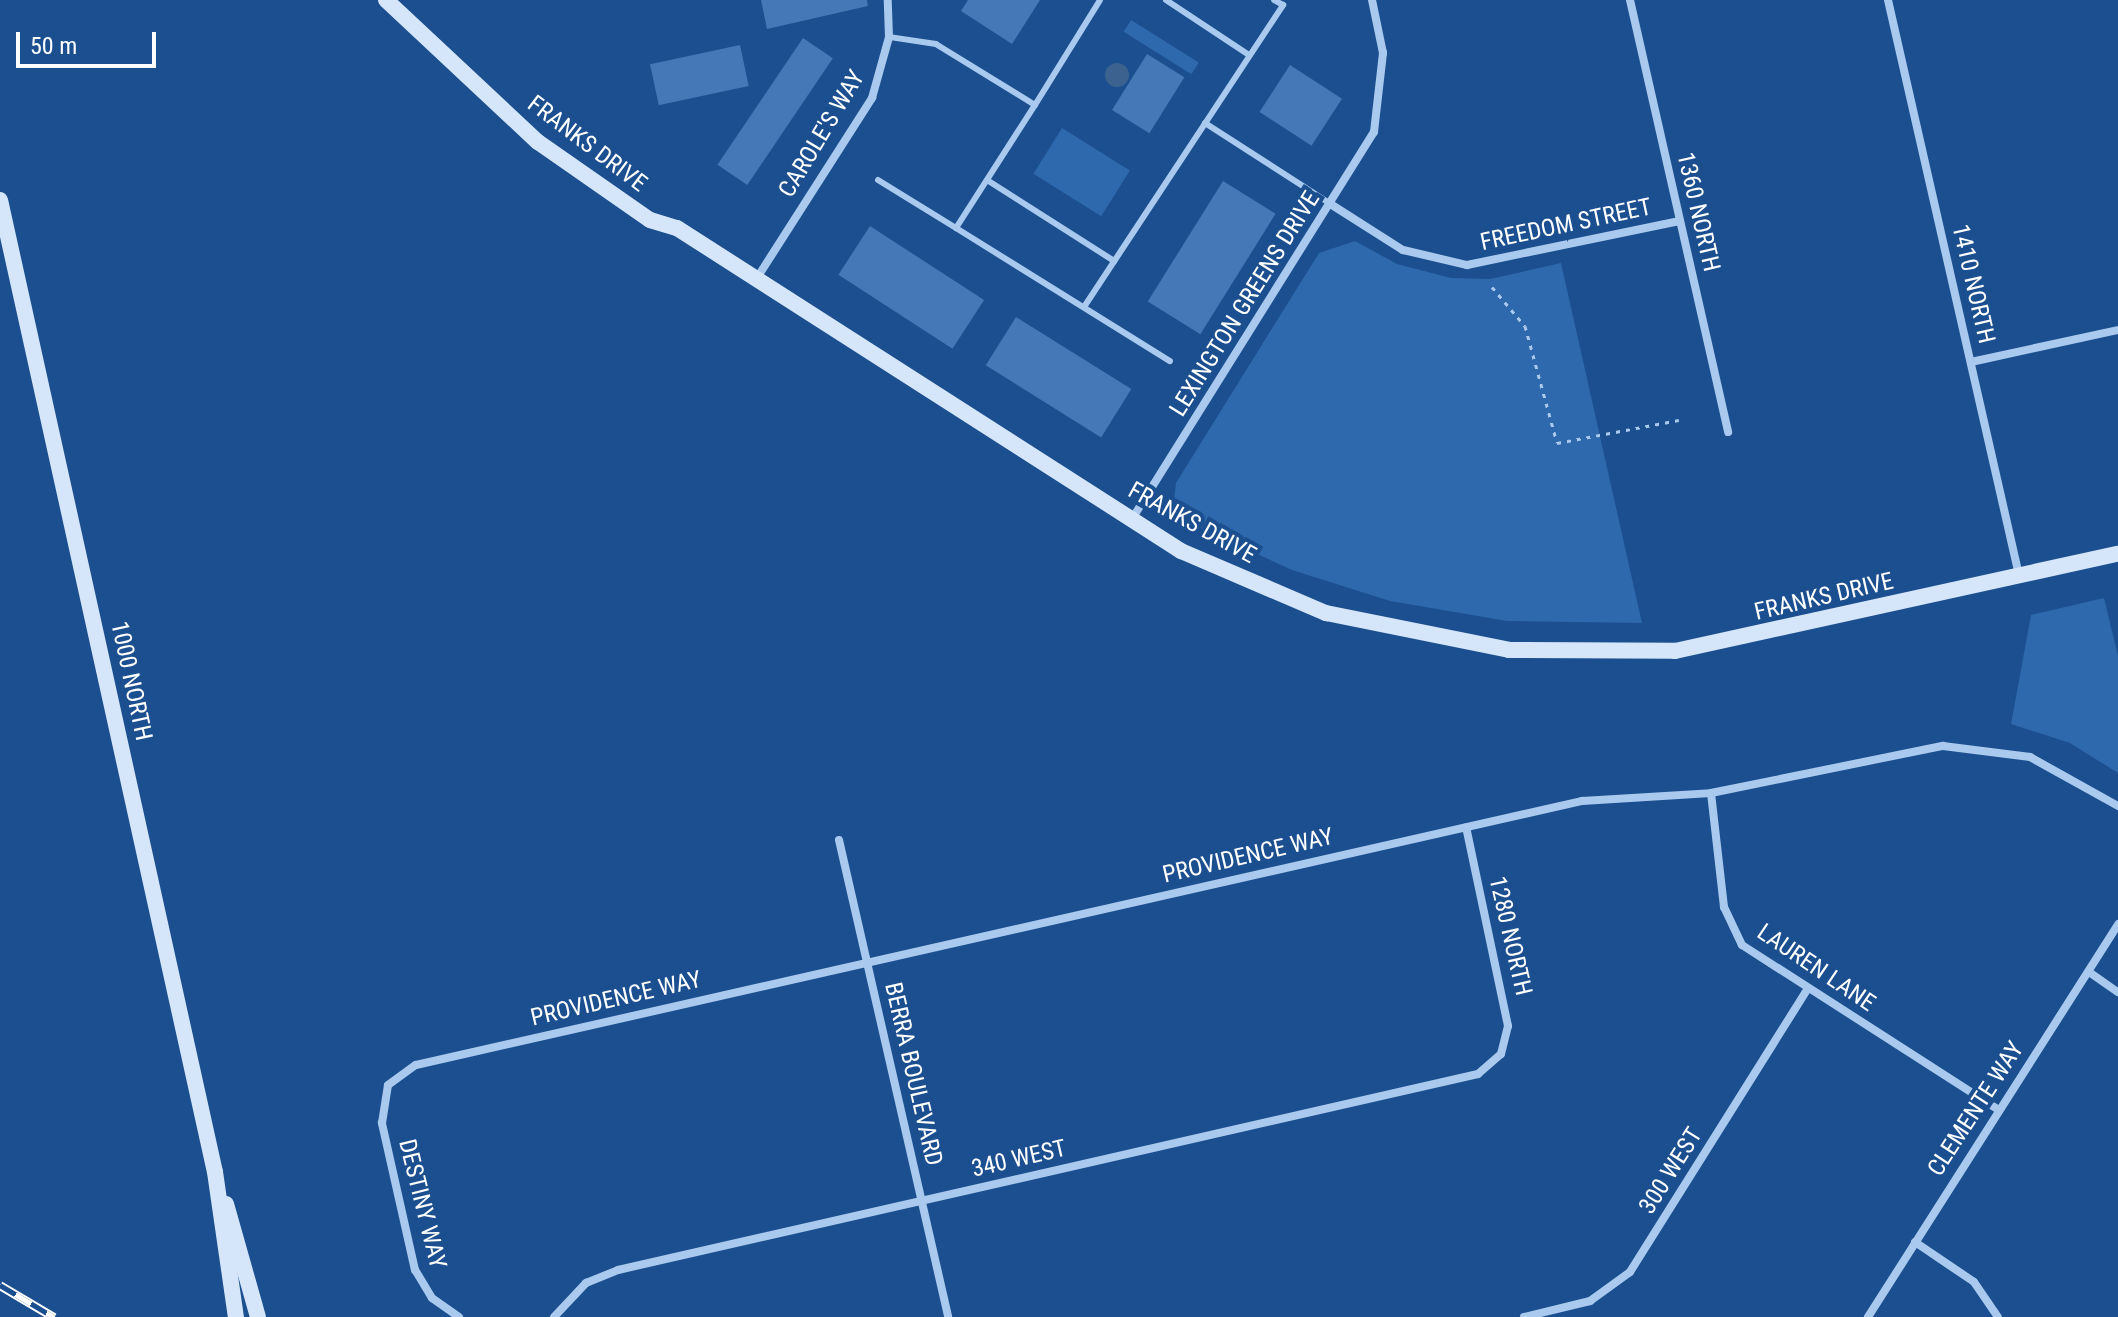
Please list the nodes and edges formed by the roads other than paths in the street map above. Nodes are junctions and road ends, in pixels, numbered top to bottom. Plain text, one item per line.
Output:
1 (386, 0) edge
2 (888, 0) edge
3 (1100, 0) edge
4 (1166, 0) edge
5 (1274, 0) edge
6 (1372, 0) edge
7 (1630, 0) edge
8 (1888, 0) edge
9 (889, 37) junction
10 (1249, 55) junction
11 (1035, 105) junction
12 (1205, 123) junction
13 (878, 180) dead end
14 (987, 180) junction
15 (0, 200) edge
16 (1332, 205) junction
17 (1679, 221) junction
18 (956, 228) junction
19 (1114, 261) junction
20 (757, 278) junction
21 (1084, 307) junction
22 (2118, 330) edge
23 (1170, 361) dead end
24 (1971, 362) junction
25 (1728, 432) dead end
26 (1131, 520) junction
27 (2118, 554) edge
28 (2019, 576) junction
29 (1711, 793) junction
30 (2118, 806) edge
31 (1466, 827) junction
32 (839, 840) dead end
33 (2118, 924) edge
34 (868, 963) junction
35 (2089, 972) junction
36 (1807, 990) junction
37 (2118, 992) edge
38 (1501, 1054) joint
39 (388, 1085) joint
40 (1999, 1110) junction
41 (215, 1172) junction
42 (922, 1202) junction
43 (1915, 1242) junction
44 (236, 1317) edge
45 (258, 1317) edge
46 (459, 1317) edge
47 (554, 1317) edge
48 (948, 1317) edge
49 (1524, 1317) edge
50 (1868, 1317) edge
51 (1998, 1317) edge

1 - 20 street, FRANKS DRIVE
2 - 9 street, CAROLE'S WAY
3 - 11 lane
4 - 10 lane
5 - 10 lane
6 - 16 street, LEXINGTON GREENS DRIVE
7 - 17 street, 1360 NORTH
8 - 24 street, 1410 NORTH
9 - 11 lane
9 - 20 street, CAROLE'S WAY
10 - 12 lane
11 - 14 lane
12 - 16 lane
12 - 19 lane
13 - 18 lane
14 - 18 lane
14 - 19 lane
15 - 41 street, 1000 NORTH
16 - 17 street, FREEDOM STREET
16 - 26 street, LEXINGTON GREENS DRIVE
17 - 25 street, 1360 NORTH
18 - 21 lane
19 - 21 lane
20 - 26 street, FRANKS DRIVE
21 - 23 lane
22 - 24 street
24 - 28 street, 1410 NORTH
26 - 28 street, FRANKS DRIVE
27 - 28 street, FRANKS DRIVE
29 - 30 street, PROVIDENCE WAY
29 - 31 street, PROVIDENCE WAY
29 - 36 street, LAUREN LANE
31 - 34 street, PROVIDENCE WAY
31 - 38 street, 1280 NORTH
32 - 34 street, BERRA BOULEVARD
33 - 35 street, CLEMENTE WAY
34 - 39 street, PROVIDENCE WAY
34 - 42 street, BERRA BOULEVARD
35 - 37 street
35 - 40 street, CLEMENTE WAY
36 - 40 street, LAUREN LANE
36 - 49 street, 300 WEST
38 - 42 street, 340 WEST
39 - 46 street, DESTINY WAY
40 - 43 street, CLEMENTE WAY
41 - 44 street, 1000 NORTH
41 - 45 street, 1000 NORTH
42 - 47 street, 340 WEST
42 - 48 street, BERRA BOULEVARD
43 - 50 street, CLEMENTE WAY
43 - 51 street

